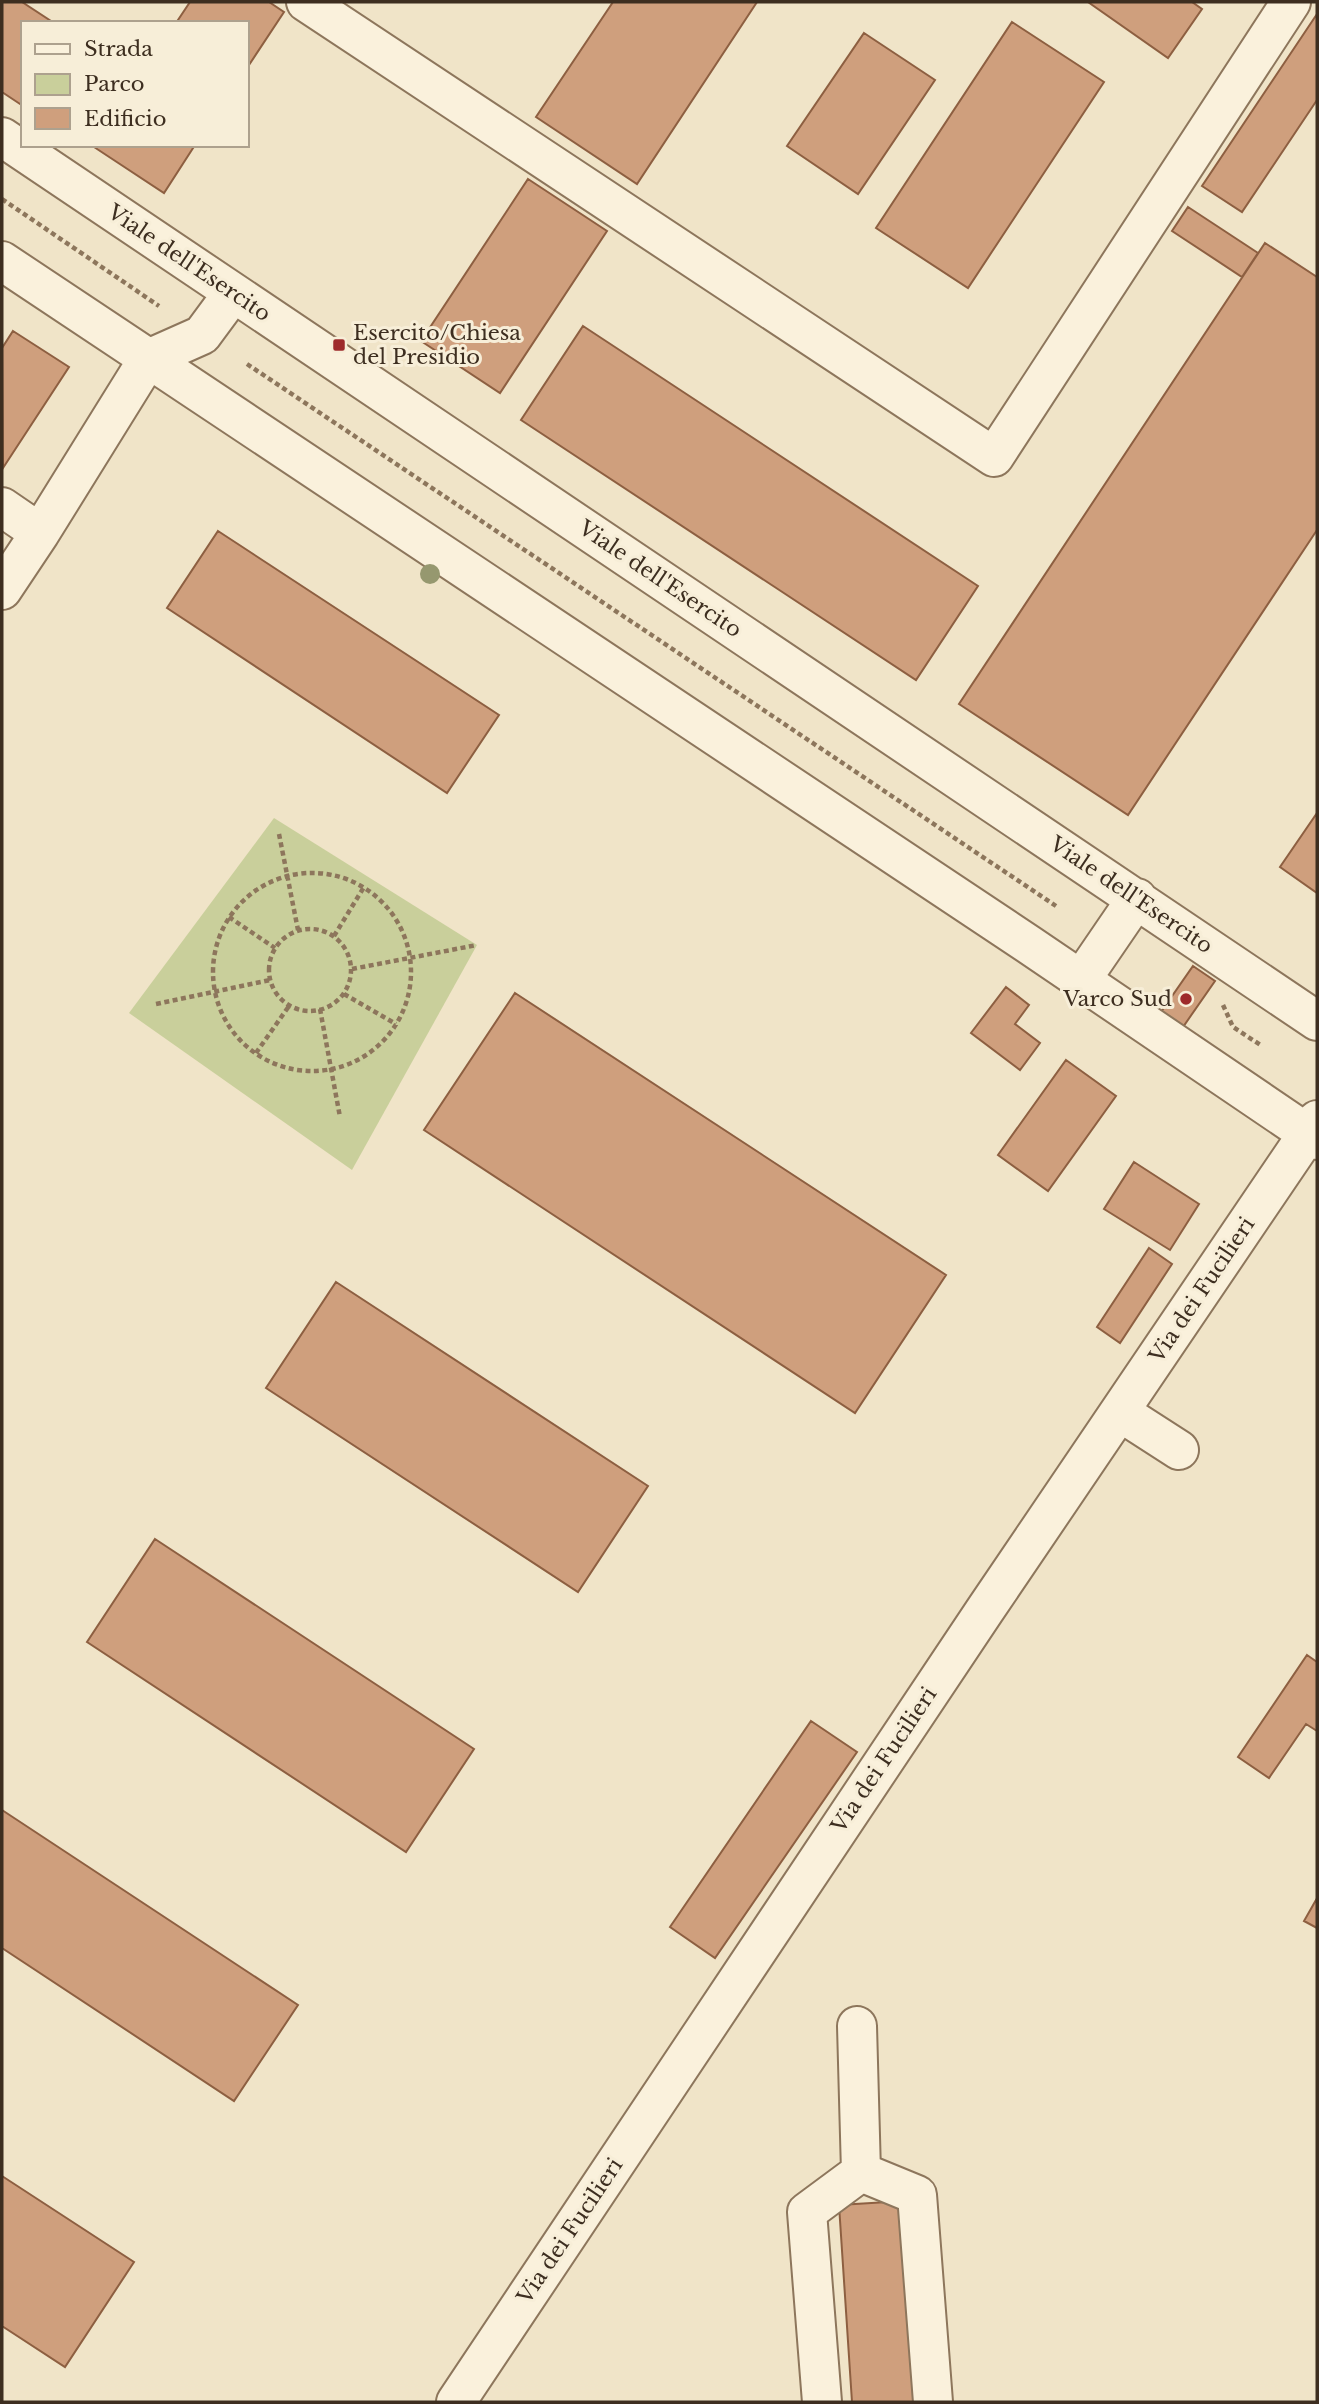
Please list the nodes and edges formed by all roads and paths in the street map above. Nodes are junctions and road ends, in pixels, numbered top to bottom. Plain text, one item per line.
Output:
1 (306, 2) edge
2 (1291, 2) edge
3 (2, 137) edge
4 (2, 199) edge
5 (2, 261) edge
6 (233, 293) junction
7 (159, 306) dead end
8 (148, 359) junction
9 (247, 364) dead end
10 (2, 507) edge
11 (40, 533) junction
12 (2, 590) edge
13 (279, 835) dead end
14 (287, 875) junction
15 (364, 887) junction
16 (1137, 898) junction
17 (1056, 906) dead end
18 (229, 917) junction
19 (298, 930) junction
20 (334, 936) junction
21 (477, 945) dead end
22 (275, 948) junction
23 (352, 969) junction
24 (270, 980) junction
25 (1081, 980) junction
26 (215, 990) junction
27 (344, 994) junction
28 (1217, 995) dead end
29 (156, 1004) dead end
30 (289, 1006) junction
31 (320, 1009) junction
32 (1317, 1021) edge
33 (396, 1024) junction
34 (1262, 1046) dead end
35 (256, 1053) junction
36 (331, 1070) junction
37 (340, 1117) dead end
38 (1314, 1132) edge
39 (1120, 1412) junction
40 (1179, 1450) dead end
41 (857, 2026) dead end
42 (861, 2172) junction
43 (456, 2402) edge
44 (822, 2402) edge
45 (933, 2402) edge

1 - 2 street
3 - 6 street, Viale dell'Esercito
4 - 7 path
5 - 8 street
6 - 8 street
6 - 16 street, Viale dell'Esercito
8 - 11 street
8 - 25 street
9 - 17 path
10 - 11 street
11 - 12 street
13 - 14 path
14 - 15 path
14 - 18 path
14 - 19 path
15 - 20 path
15 - 33 path
16 - 25 street
16 - 32 street, Viale dell'Esercito
18 - 22 path
18 - 26 path
19 - 20 path
19 - 22 path
20 - 23 path
21 - 23 path
22 - 24 path
23 - 27 path
24 - 26 path
24 - 30 path
25 - 38 street
26 - 29 path
26 - 35 path
27 - 31 path
27 - 33 path
28 - 34 path
30 - 31 path
30 - 35 path
31 - 36 path
33 - 36 path
35 - 36 path
36 - 37 path
38 - 39 street, Via dei Fucilieri
39 - 40 street
39 - 43 street, Via dei Fucilieri
41 - 42 street
42 - 44 street
42 - 45 street

